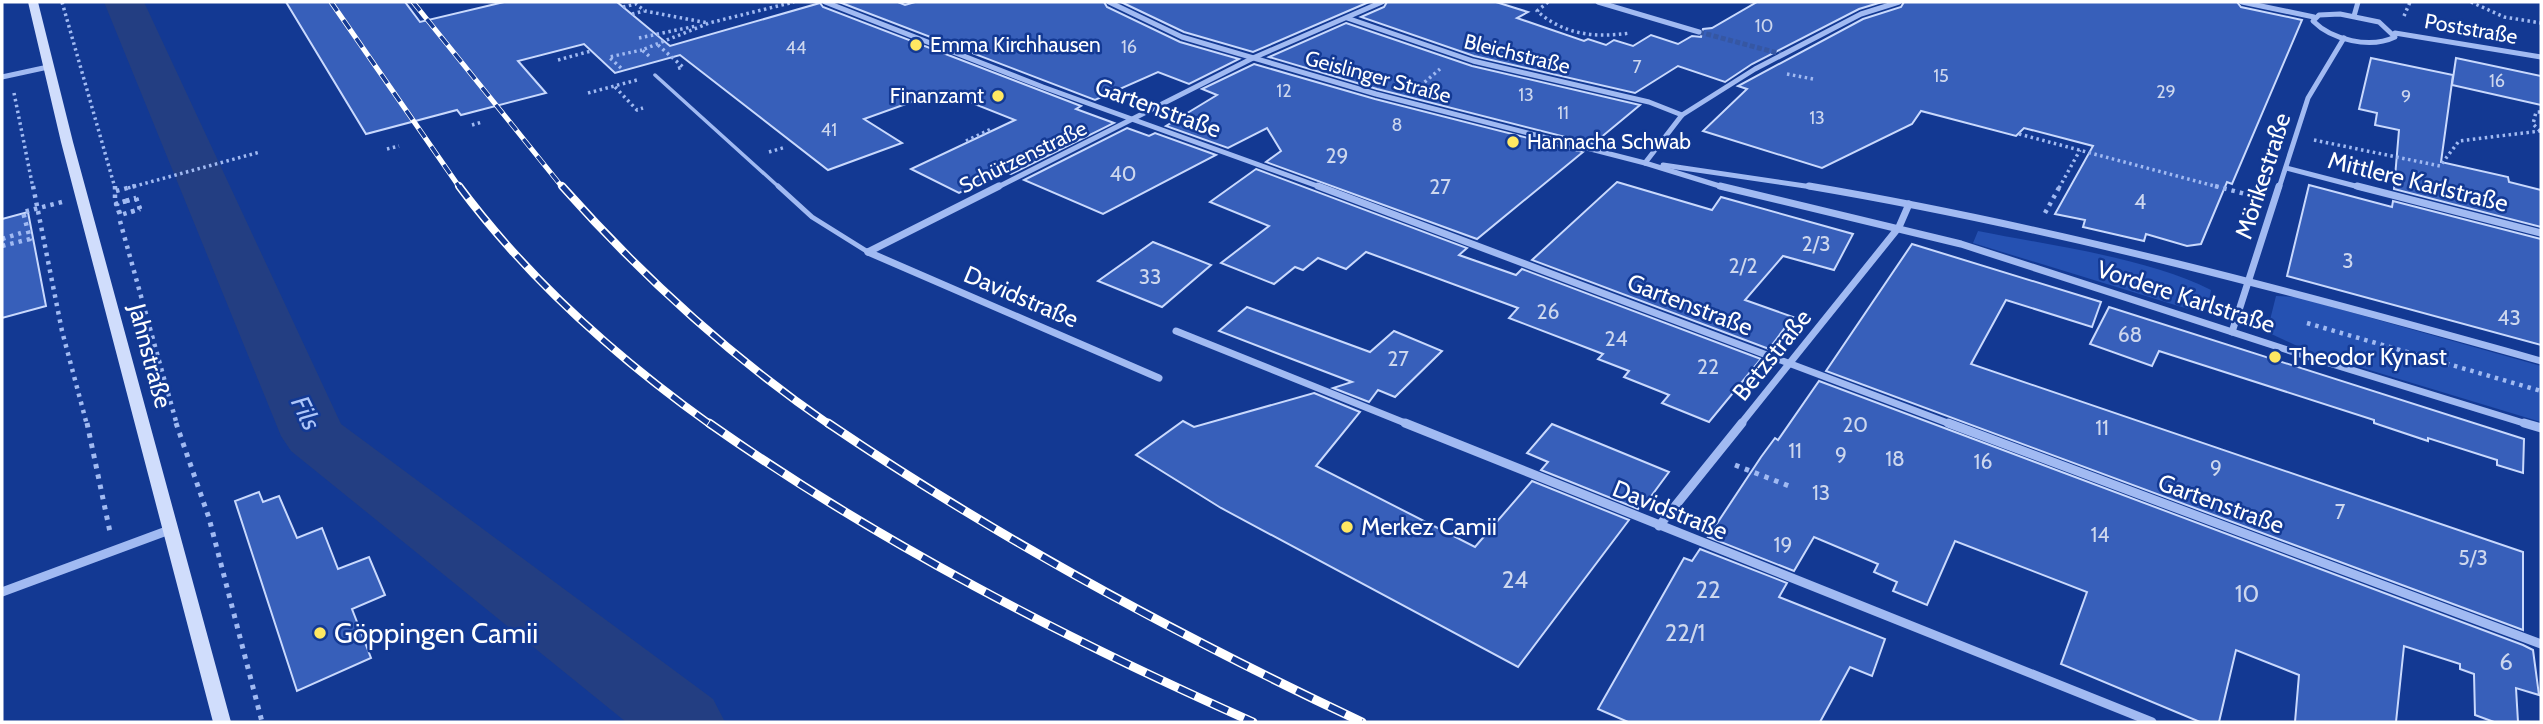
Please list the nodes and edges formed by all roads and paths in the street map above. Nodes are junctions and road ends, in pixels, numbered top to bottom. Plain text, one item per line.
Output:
1 (33, 2) edge
2 (62, 2) edge
3 (793, 2) edge
4 (825, 2) edge
5 (1109, 2) edge
6 (1382, 2) edge
7 (1548, 2) edge
8 (1598, 2) edge
9 (1899, 2) edge
10 (2242, 2) edge
11 (2358, 2) edge
12 (2471, 2) edge
13 (635, 3) edge
14 (623, 7) dead end
15 (645, 11) junction
16 (632, 14) dead end
17 (2354, 16) junction
18 (2314, 17) junction
19 (1346, 18) junction
20 (709, 23) junction
21 (2541, 23) edge
22 (1676, 25) junction
23 (1699, 32) tunnel mouth
24 (2395, 33) junction
25 (639, 38) dead end
26 (2344, 38) junction
27 (640, 48) dead end
28 (591, 51) dead end
29 (1456, 55) junction
30 (649, 56) dead end
31 (2541, 57) edge
32 (1252, 58) junction
33 (558, 60) dead end
34 (48, 66) junction
35 (621, 68) dead end
36 (655, 75) dead end
37 (3, 77) edge
38 (588, 93) dead end
39 (1405, 102) junction
40 (643, 108) dead end
41 (2541, 112) edge
42 (1682, 115) junction
43 (1134, 119) junction
44 (482, 122) dead end
45 (471, 124) dead end
46 (991, 129) dead end
47 (2541, 131) edge
48 (2019, 134) dead end
49 (2296, 136) junction
50 (966, 141) dead end
51 (399, 146) dead end
52 (387, 149) dead end
53 (2080, 150) junction
54 (260, 152) dead end
55 (1645, 163) junction
56 (2286, 168) junction
57 (116, 191) junction
58 (2275, 201) junction
59 (116, 203) junction
60 (1909, 204) junction
61 (38, 208) junction
62 (131, 212) dead end
63 (120, 214) dead end
64 (120, 221) dead end
65 (1899, 227) junction
66 (2036, 231) junction
67 (21, 233) dead end
68 (2541, 233) edge
69 (2, 239) edge
70 (2, 247) edge
71 (868, 252) junction
72 (2249, 280) junction
73 (2312, 297) junction
74 (2307, 323) junction
75 (1176, 331) dead end
76 (2232, 332) junction
77 (2303, 355) junction
78 (2541, 361) edge
79 (1790, 364) junction
80 (1159, 378) dead end
81 (2541, 391) edge
82 (2541, 428) edge
83 (1715, 457) junction
84 (1790, 486) dead end
85 (1659, 526) junction
86 (172, 529) junction
87 (114, 550) junction
88 (2, 592) edge
89 (2541, 644) edge
90 (222, 722) edge
91 (262, 722) edge
92 (2152, 722) edge

1 - 34 main road, Jahnstraße
2 - 57 path
3 - 20 path
4 - 43 street, Gartenstraße
5 - 32 street, Geislinger Straße
6 - 19 street, Schützenstraße
7 - 22 path
8 - 22 street
9 - 42 street
10 - 18 street
11 - 17 street
12 - 21 path
13 - 14 path
13 - 15 path
15 - 16 path
15 - 20 path
17 - 18 street
17 - 24 street
18 - 26 street
19 - 29 street, Bleichstraße
19 - 32 street, Schützenstraße
20 - 25 path
20 - 30 path
22 - 23 street
24 - 26 street
24 - 31 street, Poststraße
26 - 49 street, Mörikestraße
27 - 35 path
28 - 33 path
29 - 39 path
29 - 42 street, Bleichstraße
32 - 39 street, Geislinger Straße
32 - 43 street, Schützenstraße
34 - 37 street
34 - 86 main road, Jahnstraße
36 - 71 lane
37 - 61 path
38 - 40 path
39 - 55 street, Geislinger Straße
41 - 47 path
42 - 55 street
43 - 71 street, Schützenstraße
43 - 79 street, Gartenstraße
44 - 45 path
46 - 50 path
47 - 49 path
48 - 53 path
49 - 56 street, Mörikestraße
51 - 52 path
53 - 58 path
53 - 66 path
54 - 57 path
55 - 60 street, Geislinger Straße
55 - 65 street, Geislinger Straße
56 - 58 street, Mörikestraße
56 - 68 street, Mittlere Karlstraße
57 - 59 path
58 - 72 street, Mörikestraße
59 - 62 path
59 - 63 path
60 - 65 street, Betzstraße
60 - 66 street, Vordere Karlstraße
61 - 70 path
61 - 87 path
64 - 91 path
65 - 76 street, Vordere Karlstraße
65 - 79 street, Betzstraße
66 - 72 street, Vordere Karlstraße
67 - 69 path
71 - 80 street, Davidstraße
72 - 73 street, Vordere Karlstraße
72 - 76 street, Mörikestraße
73 - 74 path
73 - 78 street, Vordere Karlstraße
74 - 77 path
74 - 81 path
75 - 85 street, Davidstraße
76 - 77 street, Vordere Karlstraße
77 - 82 street, Vordere Karlstraße
79 - 83 street, Betzstraße
79 - 89 street, Gartenstraße
83 - 84 path
83 - 85 street, Betzstraße
85 - 92 street, Davidstraße
86 - 87 street
86 - 90 main road, Jahnstraße
87 - 88 street

